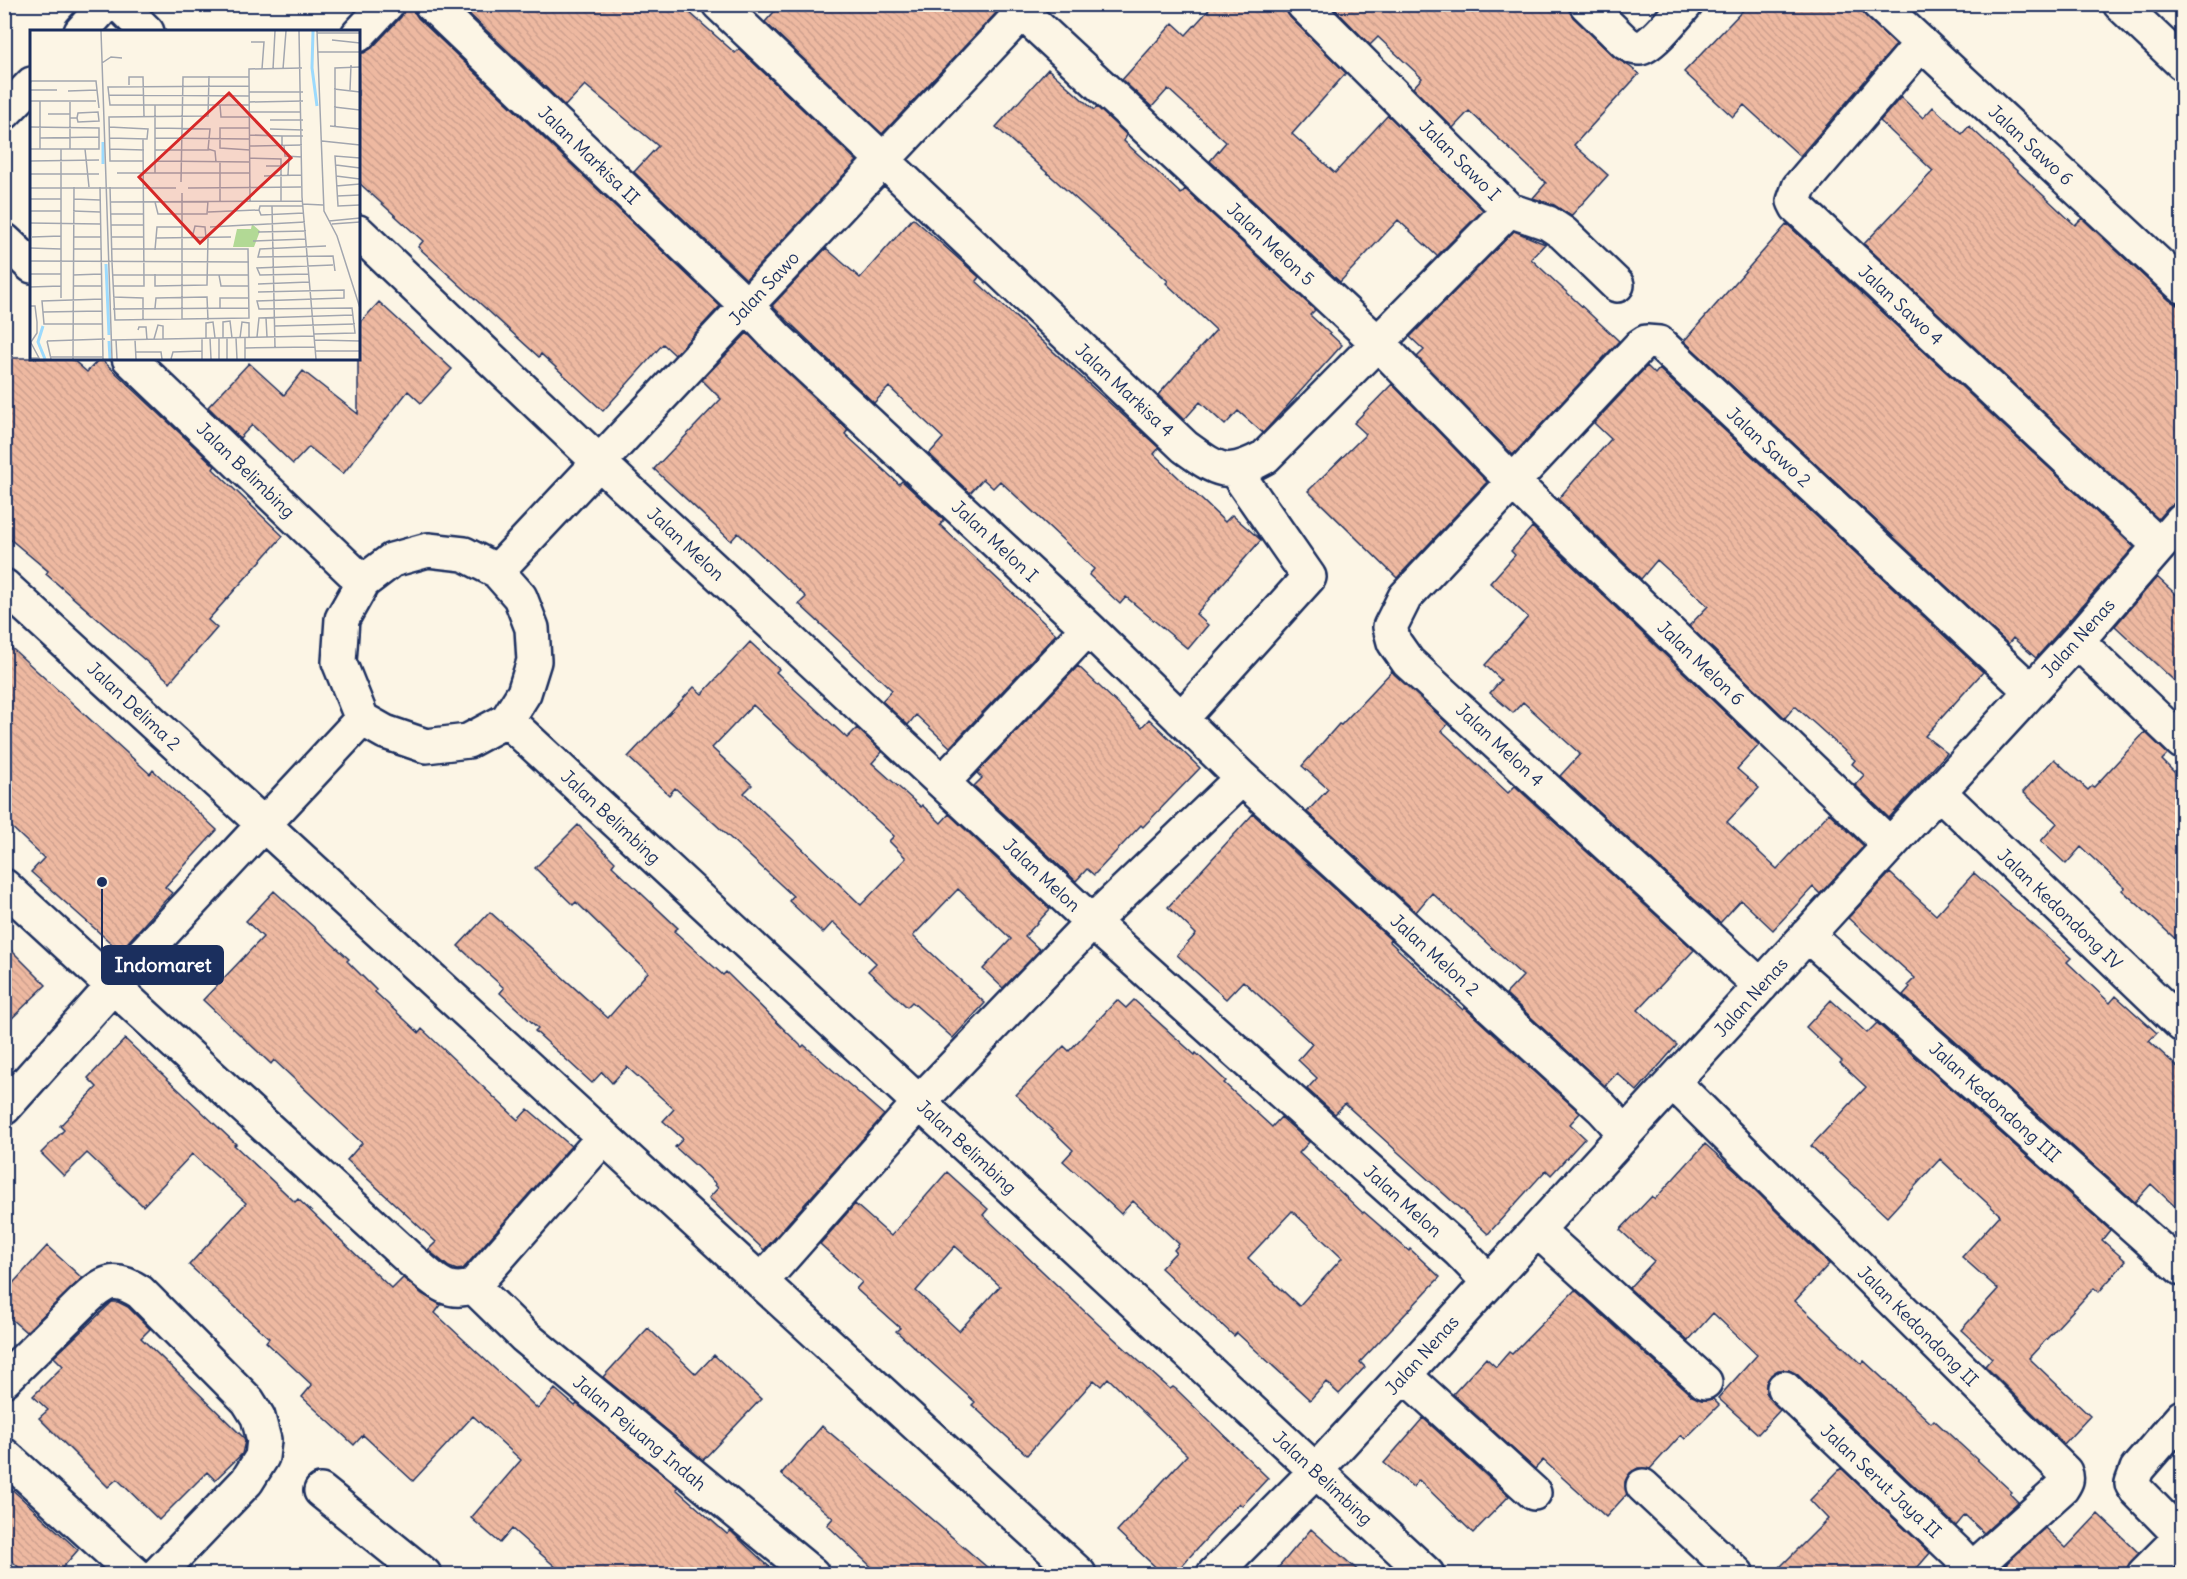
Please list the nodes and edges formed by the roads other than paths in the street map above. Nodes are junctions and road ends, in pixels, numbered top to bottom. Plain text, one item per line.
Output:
1 (106, 4) edge
2 (119, 4) edge
3 (387, 4) edge
4 (430, 4) edge
5 (719, 4) edge
6 (1303, 4) edge
7 (1586, 4) edge
8 (1686, 4) edge
9 (1879, 4) edge
10 (2120, 4) edge
11 (1021, 7) edge
12 (83, 30) edge
13 (145, 30) edge
14 (360, 33) edge
15 (1921, 44) junction
16 (2182, 63) edge
17 (30, 86) edge
18 (4, 113) edge
19 (883, 161) junction
20 (1509, 210) junction
21 (360, 234) edge
22 (4, 240) edge
23 (30, 264) edge
24 (1617, 285) dead end
25 (2182, 286) edge
26 (747, 306) junction
27 (1378, 343) junction
28 (131, 360) edge
29 (600, 463) junction
30 (1234, 469) junction
31 (1513, 482) junction
32 (2182, 520) edge
33 (2160, 546) junction
34 (497, 571) junction
35 (363, 582) junction
36 (4, 586) edge
37 (1088, 628) junction
38 (2077, 641) junction
39 (2031, 691) junction
40 (362, 719) junction
41 (1181, 719) junction
42 (507, 720) junction
43 (2182, 742) edge
44 (1242, 778) junction
45 (943, 782) junction
46 (1939, 792) junction
47 (263, 825) junction
48 (1890, 845) junction
49 (4, 886) edge
50 (1092, 922) junction
51 (1807, 935) junction
52 (114, 986) junction
53 (1761, 986) junction
54 (2182, 1025) edge
55 (1673, 1082) junction
56 (919, 1102) junction
57 (4, 1108) edge
58 (1625, 1133) junction
59 (603, 1138) junction
60 (1537, 1230) junction
61 (2182, 1269) edge
62 (761, 1282) junction
63 (1489, 1282) junction
64 (473, 1286) junction
65 (1404, 1375) junction
66 (4, 1380) edge
67 (1705, 1382) dead end
68 (1784, 1388) dead end
69 (2182, 1417) edge
70 (4, 1455) edge
71 (1316, 1471) junction
72 (1643, 1486) dead end
73 (321, 1491) dead end
74 (1534, 1494) dead end
75 (2182, 1536) edge
76 (1968, 1572) edge
77 (135, 1575) edge
78 (158, 1575) edge
79 (424, 1575) edge
80 (812, 1575) edge
81 (1079, 1575) edge
82 (1214, 1575) edge
83 (1427, 1575) edge
84 (1737, 1575) edge
85 (2144, 1575) edge

1 - 12 street
2 - 13 street
3 - 14 street
4 - 26 street, Jalan Markisa II
5 - 19 street, Jalan Markisa 4
6 - 20 street, Jalan Sawo I
7 - 8 street
9 - 15 street, Jalan Sawo 6
10 - 16 street
11 - 19 street, Jalan Sawo
11 - 27 street, Jalan Melon 5
15 - 25 street, Jalan Sawo 6
15 - 33 street, Jalan Sawo 4
17 - 18 street
19 - 26 street, Jalan Sawo
19 - 30 street, Jalan Markisa 4
20 - 24 street
20 - 27 street, Jalan Sawo I
21 - 29 street, Jalan Melon
22 - 23 street
26 - 29 street, Jalan Sawo
26 - 37 street, Jalan Melon I
27 - 30 street
27 - 31 street, Jalan Melon 5
28 - 35 street, Jalan Belimbing
29 - 34 street, Jalan Sawo
29 - 45 street, Jalan Melon
30 - 41 street
31 - 39 street, Jalan Sawo 2
31 - 48 street, Jalan Melon 6
31 - 53 street, Jalan Melon 4
32 - 33 street, Jalan Nenas
33 - 38 street, Jalan Nenas
34 - 35 street
34 - 42 street
35 - 40 street
36 - 47 street, Jalan Delima 2
37 - 41 street, Jalan Melon I
37 - 45 street
38 - 39 street, Jalan Nenas
38 - 43 street
39 - 46 street, Jalan Nenas
40 - 42 street
40 - 47 street
41 - 44 street, Jalan Melon I
42 - 56 street, Jalan Belimbing
44 - 50 street
44 - 58 street, Jalan Melon 2
45 - 50 street, Jalan Melon
46 - 48 street, Jalan Nenas
46 - 54 street, Jalan Kedondong IV
47 - 52 street
47 - 59 street, Jalan Delima 2
48 - 51 street, Jalan Nenas
49 - 52 street
50 - 56 street
50 - 63 street, Jalan Melon
51 - 53 street, Jalan Nenas
51 - 61 street, Jalan Kedondong III
52 - 57 street
52 - 64 street
53 - 55 street, Jalan Nenas
55 - 58 street, Jalan Nenas
55 - 76 street, Jalan Kedondong II
56 - 62 street
56 - 71 street, Jalan Belimbing
58 - 60 street, Jalan Nenas
59 - 62 street, Jalan Delima 2
59 - 64 street
60 - 63 street, Jalan Nenas
60 - 67 street
62 - 81 street, Jalan Delima 2
63 - 65 street, Jalan Nenas
64 - 80 street, Jalan Pejuang Indah
65 - 71 street, Jalan Nenas
65 - 74 street
66 - 78 street
68 - 76 street, Jalan Serut Jaya II
69 - 75 street
70 - 77 street
71 - 82 street, Jalan Nenas
71 - 83 street, Jalan Belimbing
72 - 84 street
73 - 79 street
75 - 85 street

